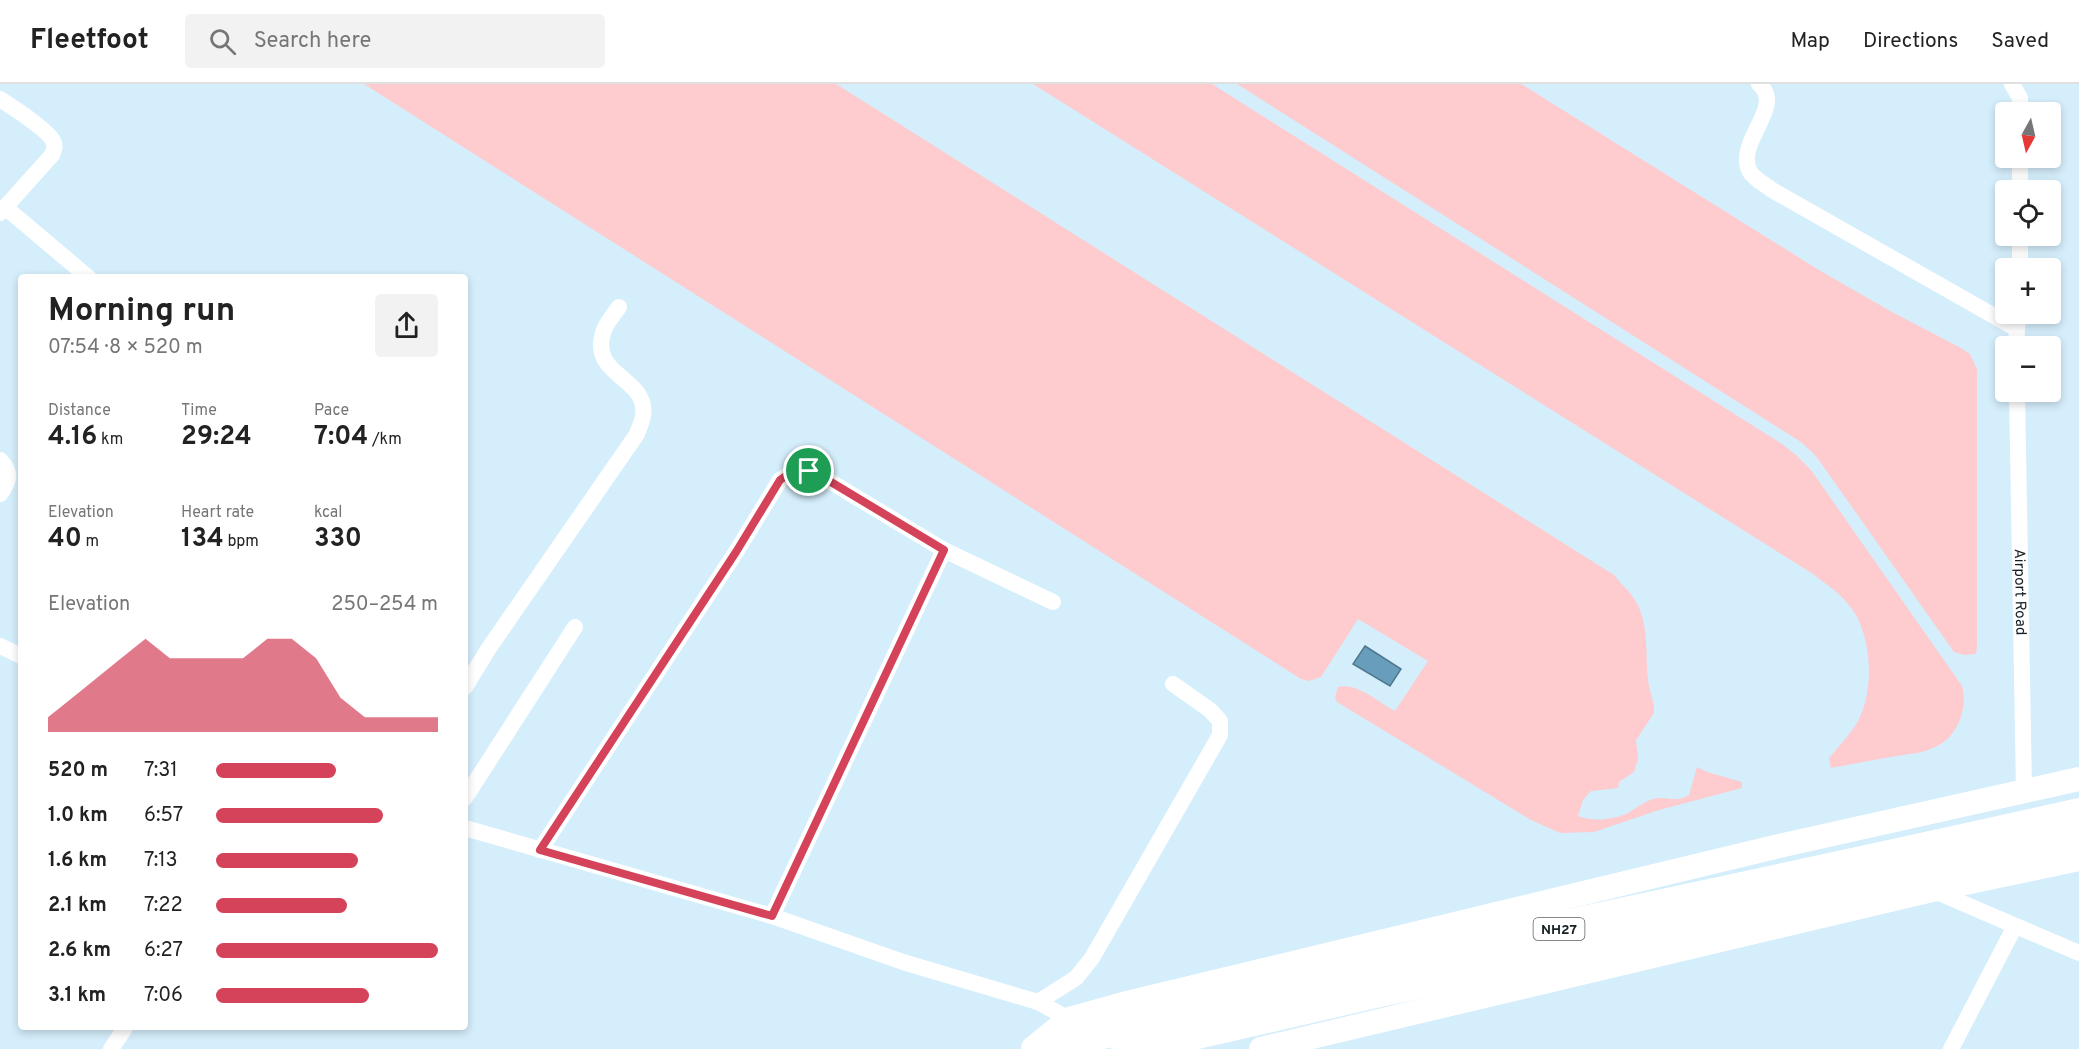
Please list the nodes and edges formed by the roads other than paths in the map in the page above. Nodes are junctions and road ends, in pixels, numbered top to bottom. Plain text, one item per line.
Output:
1 (1759, 84) edge
2 (2013, 84) edge
3 (0, 99) edge
4 (2020, 102) edge
5 (3, 210) edge
6 (84, 274) edge
7 (620, 307) dead end
8 (1995, 309) edge
9 (2017, 402) edge
10 (0, 460) edge
11 (0, 494) edge
12 (944, 550) junction
13 (1053, 602) dead end
14 (575, 627) dead end
15 (0, 646) edge
16 (18, 655) edge
17 (468, 682) edge
18 (1173, 684) dead end
19 (2079, 779) edge
20 (2024, 791) junction
21 (468, 793) edge
22 (2079, 814) edge
23 (468, 829) edge
24 (2079, 837) edge
25 (540, 850) junction
26 (2079, 859) edge
27 (1932, 890) junction
28 (772, 916) junction
29 (2015, 926) junction
30 (2079, 953) edge
31 (1038, 1002) junction
32 (1069, 1019) junction
33 (124, 1030) edge
34 (111, 1049) edge
35 (1031, 1049) edge
36 (1040, 1049) edge
37 (1127, 1049) edge
38 (1261, 1049) edge
39 (1951, 1049) edge

1 - 8 street
2 - 4 street
3 - 5 street
5 - 6 street
7 - 17 street
9 - 20 street, Airport Road
10 - 11 street
12 - 13 street
12 - 25 street
12 - 28 street
14 - 21 street
15 - 16 street
18 - 31 street
19 - 20 street
20 - 32 street
22 - 36 highway, NH27
23 - 25 street
24 - 37 highway, NH27
25 - 28 street
26 - 27 street
27 - 29 street
27 - 38 street
28 - 31 street
29 - 30 street
29 - 39 street
31 - 32 street
32 - 35 street
33 - 34 street

